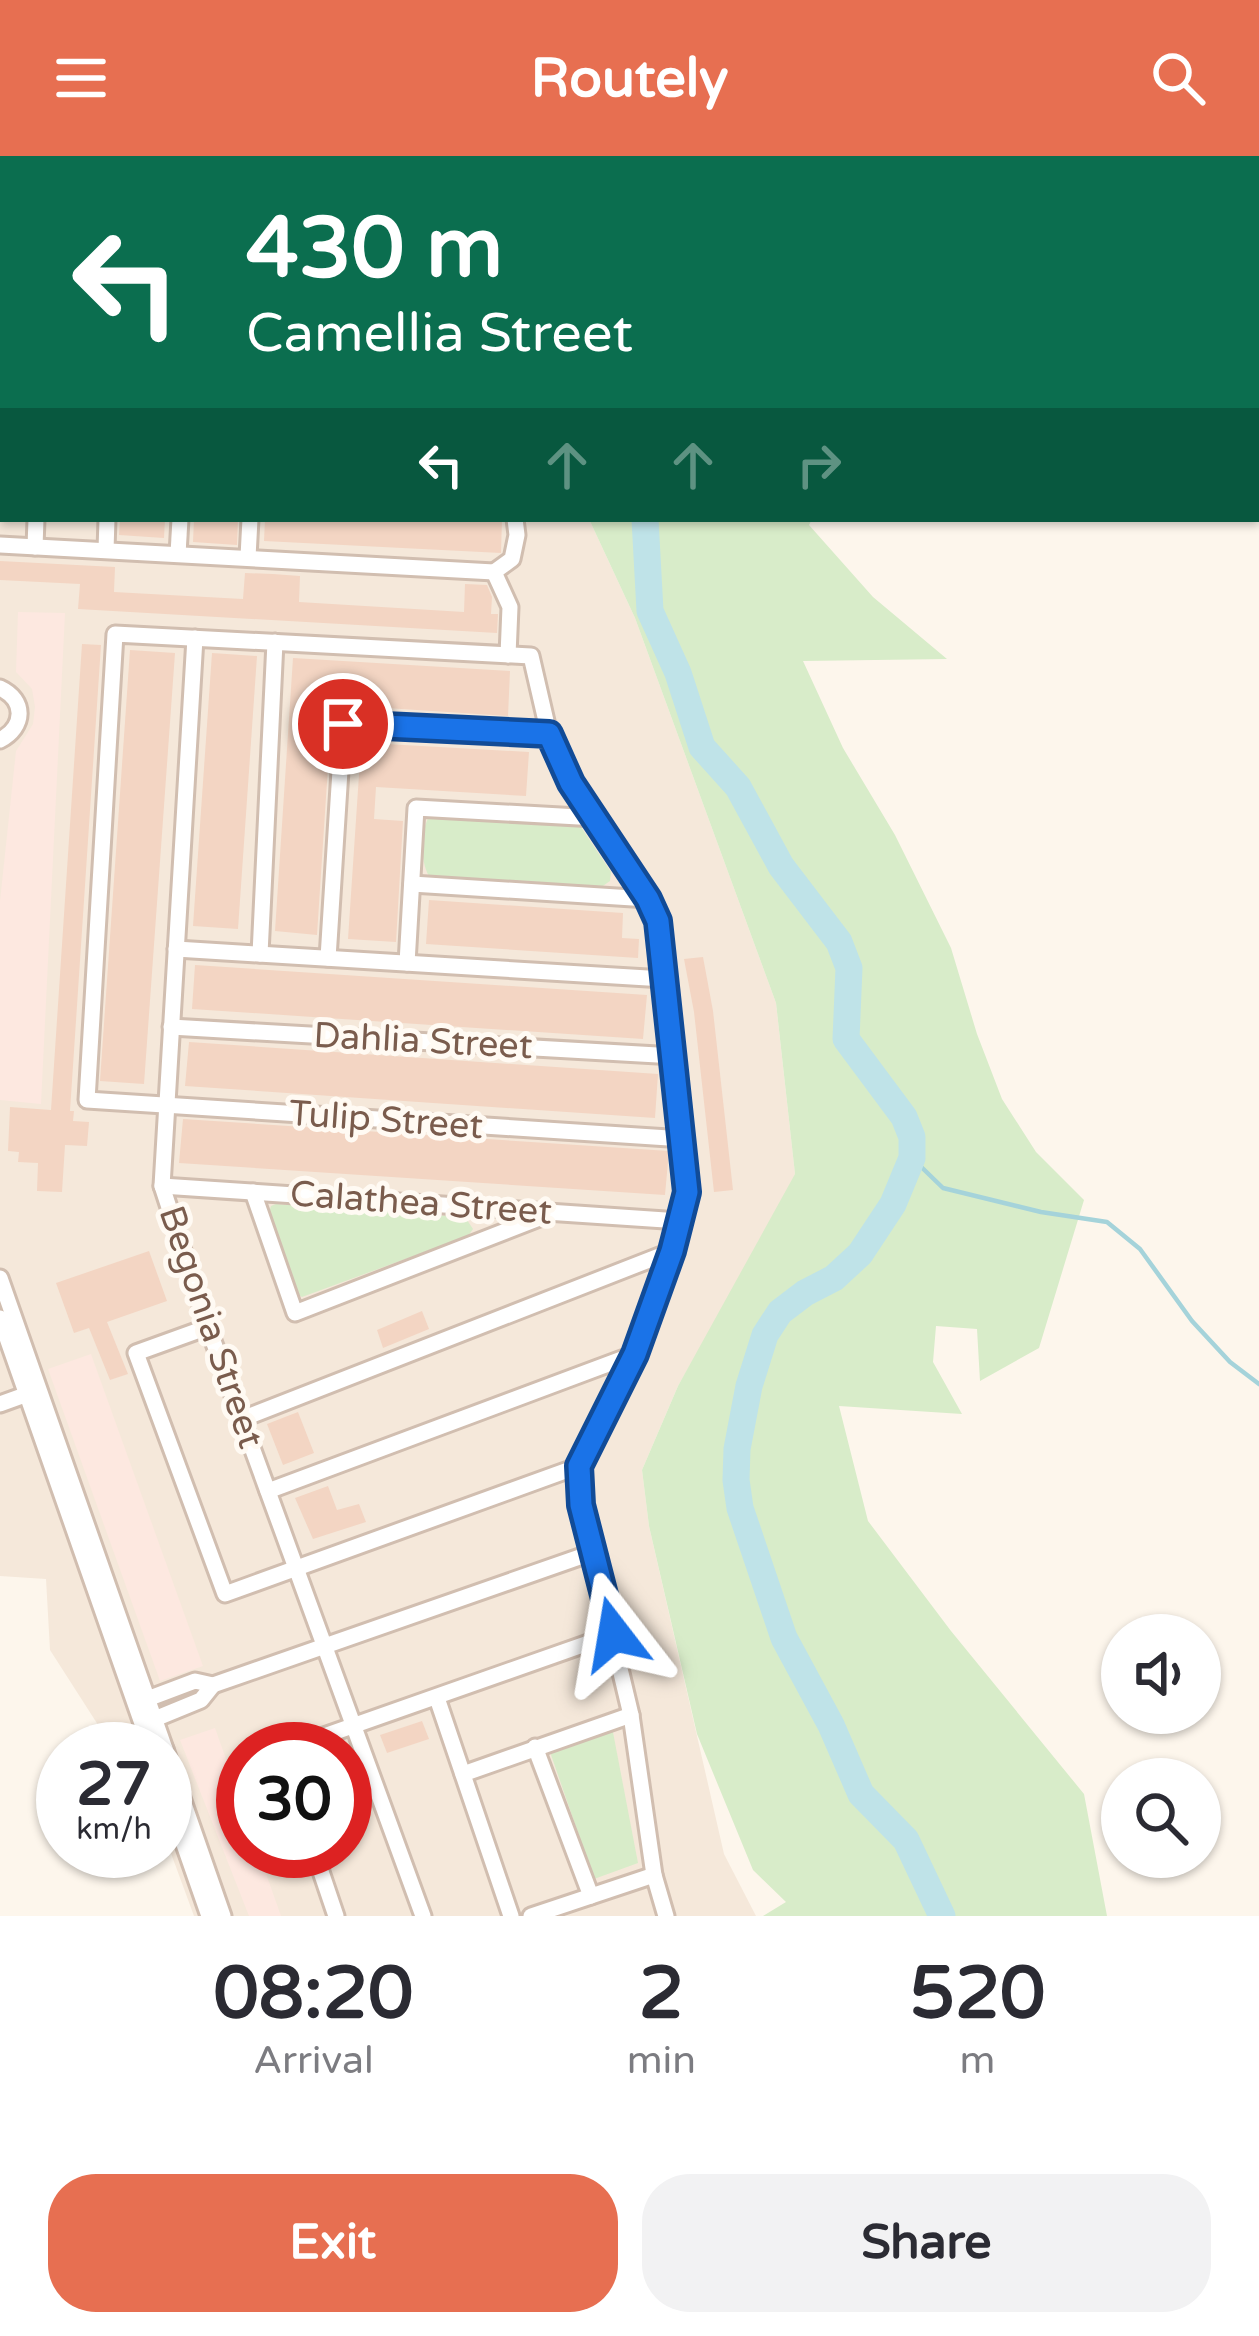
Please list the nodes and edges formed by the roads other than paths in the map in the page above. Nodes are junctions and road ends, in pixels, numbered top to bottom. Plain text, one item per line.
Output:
1 (36, 522) edge
2 (107, 522) edge
3 (180, 522) edge
4 (250, 522) edge
5 (515, 522) edge
6 (0, 545) edge
7 (34, 547) junction
8 (106, 550) junction
9 (178, 554) junction
10 (248, 557) junction
11 (494, 572) junction
12 (195, 638) junction
13 (274, 642) junction
14 (508, 655) junction
15 (0, 688) edge
16 (549, 734) junction
17 (0, 740) edge
18 (596, 818) junction
19 (412, 884) junction
20 (648, 899) junction
21 (176, 949) junction
22 (260, 954) junction
23 (328, 958) junction
24 (407, 963) junction
25 (664, 979) junction
26 (171, 1027) junction
27 (675, 1056) junction
28 (166, 1106) junction
29 (684, 1139) junction
30 (162, 1186) junction
31 (254, 1192) junction
32 (555, 1212) junction
33 (680, 1220) junction
34 (672, 1251) junction
35 (0, 1278) edge
36 (0, 1318) edge
37 (208, 1327) junction
38 (635, 1354) junction
39 (33, 1392) junction
40 (0, 1404) edge
41 (242, 1419) junction
42 (579, 1466) junction
43 (268, 1491) junction
44 (594, 1552) junction
45 (297, 1568) junction
46 (614, 1634) junction
47 (325, 1646) junction
48 (213, 1685) junction
49 (437, 1698) junction
50 (141, 1701) junction
51 (631, 1715) junction
52 (148, 1722) joint
53 (354, 1722) edge
54 (367, 1722) edge
55 (535, 1748) junction
56 (372, 1774) edge
57 (463, 1774) junction
58 (192, 1825) edge
59 (192, 1867) edge
60 (654, 1875) junction
61 (323, 1878) edge
62 (591, 1896) junction
63 (209, 1916) edge
64 (224, 1916) edge
65 (336, 1916) edge
66 (423, 1916) edge
67 (511, 1916) edge
68 (531, 1916) edge
69 (666, 1916) edge

1 - 7 street
2 - 8 street
3 - 9 street
4 - 10 street
5 - 11 street
6 - 7 street
7 - 8 street
8 - 9 street
9 - 10 street
10 - 11 street
11 - 14 street
12 - 13 street
12 - 21 street, Begonia Street
12 - 28 street, Tulip Street
13 - 14 street
13 - 22 street
14 - 16 street
15 - 17 street
16 - 18 street
16 - 23 street
18 - 19 street
18 - 20 street
19 - 20 street
19 - 24 street
20 - 25 street
21 - 22 street
21 - 26 street, Begonia Street
22 - 23 street
23 - 24 street
24 - 25 street
25 - 27 street
26 - 27 street, Dahlia Street
26 - 28 street, Begonia Street
27 - 29 street
28 - 29 street, Tulip Street
28 - 30 street, Begonia Street
29 - 33 street
30 - 31 street, Calathea Street
30 - 37 street, Begonia Street
31 - 32 street, Calathea Street
31 - 32 street
32 - 33 street, Calathea Street
33 - 34 street
34 - 38 street
34 - 41 street
35 - 39 street
36 - 39 street
37 - 41 street, Begonia Street
37 - 45 street
38 - 42 street
38 - 43 street
39 - 40 street
39 - 50 street
41 - 43 street, Begonia Street
42 - 44 street
42 - 45 street
43 - 45 street, Begonia Street
44 - 46 street
44 - 47 street
45 - 47 street, Begonia Street
46 - 49 street
46 - 51 street
47 - 48 street
47 - 53 street, Begonia Street
48 - 50 street
48 - 52 street
49 - 54 street
49 - 57 street
50 - 52 street
51 - 55 street
51 - 60 street
55 - 57 street
55 - 62 street
56 - 66 street, Begonia Street
57 - 67 street
58 - 64 street
59 - 63 street
60 - 62 street
60 - 69 street
61 - 65 street
62 - 68 street

